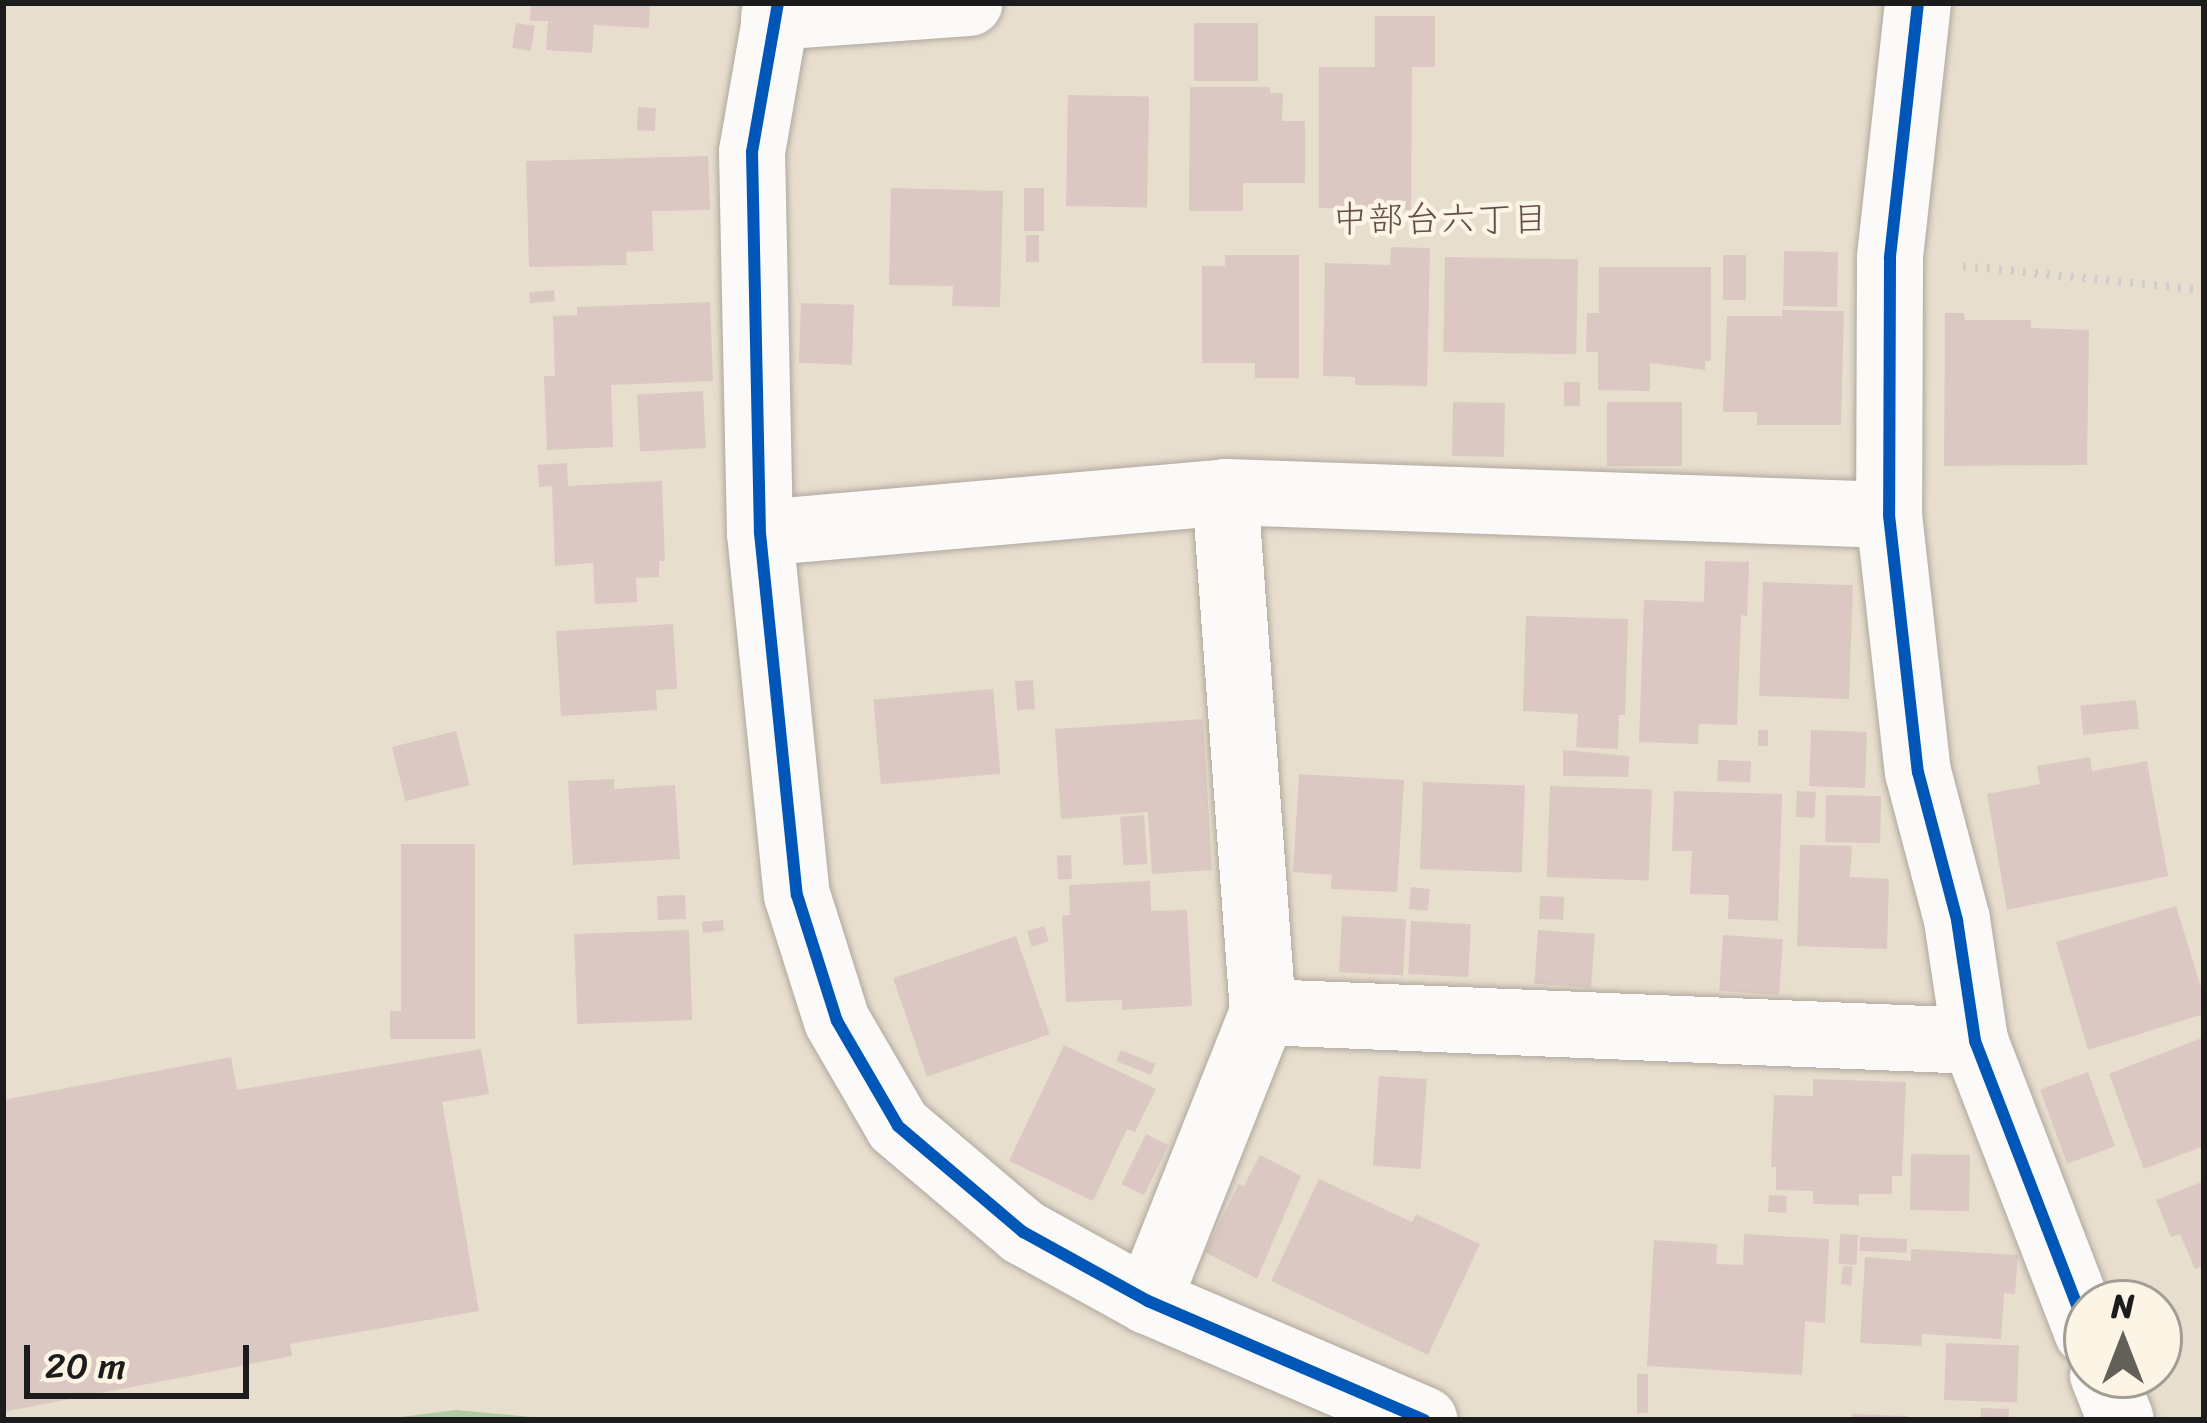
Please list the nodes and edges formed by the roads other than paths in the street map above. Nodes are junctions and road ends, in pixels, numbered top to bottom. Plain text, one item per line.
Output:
1 (970, 3) edge
2 (1918, 3) edge
3 (776, 10) edge
4 (1225, 492) junction
5 (1888, 515) junction
6 (760, 533) junction
7 (1262, 1012) junction
8 (1975, 1041) junction
9 (2066, 1279) edge
10 (1148, 1301) junction
11 (1424, 1420) edge

1 - 3 street
2 - 5 street
3 - 6 street
4 - 5 street
4 - 6 street
4 - 7 street
5 - 8 street
6 - 10 street
7 - 8 street
7 - 10 street
8 - 9 street
10 - 11 street

